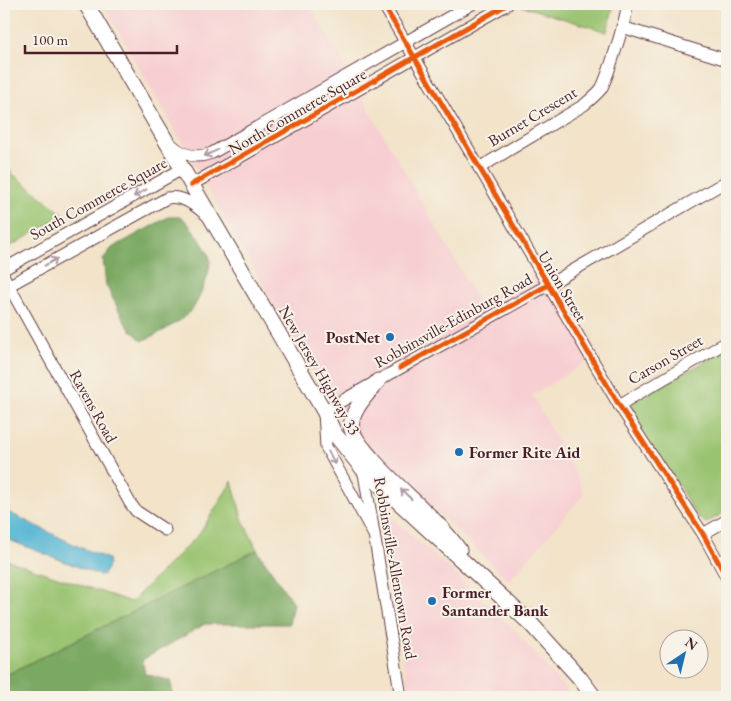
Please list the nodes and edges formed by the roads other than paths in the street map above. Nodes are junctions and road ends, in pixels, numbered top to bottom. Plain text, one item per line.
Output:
1 (86, 4) edge
2 (382, 4) edge
3 (472, 4) edge
4 (508, 4) edge
5 (626, 4) edge
6 (622, 27) junction
7 (405, 41) junction
8 (414, 58) junction
9 (727, 60) edge
10 (162, 134) junction
11 (479, 168) junction
12 (182, 170) junction
13 (727, 181) edge
14 (191, 185) junction
15 (211, 218) junction
16 (4, 269) edge
17 (6, 281) edge
18 (548, 286) junction
19 (727, 342) edge
20 (378, 381) junction
21 (619, 405) junction
22 (324, 412) junction
23 (360, 445) junction
24 (363, 469) junction
25 (727, 520) edge
26 (165, 530) dead end
27 (703, 534) junction
28 (374, 535) junction
29 (473, 570) junction
30 (727, 578) edge
31 (402, 697) edge
32 (594, 697) edge

1 - 10 main road, New Jersey Highway 33
2 - 7 street, Union Street
3 - 7 street, North Commerce Square
4 - 8 street, North Commerce Square
5 - 6 street, Burnet Crescent
6 - 9 street
6 - 11 street, Burnet Crescent
7 - 8 street, Union Street
7 -> 10 street, North Commerce Square
8 - 11 street, Union Street
8 - 14 street, North Commerce Square
10 - 12 main road, New Jersey Highway 33
11 - 18 street, Union Street
12 - 14 main road, New Jersey Highway 33
12 -> 16 street, South Commerce Square
13 - 18 street, Robbinsville-Edinburg Road
14 - 15 main road, New Jersey Highway 33
17 -> 15 street
15 - 22 main road, New Jersey Highway 33
17 - 26 street, Ravens Road
18 - 20 street, Robbinsville-Edinburg Road
18 - 21 street, Union Street
19 - 21 street, Carson Street
20 - 22 street, Robbinsville-Edinburg Road
20 - 23 main road
21 - 27 street, Union Street
22 - 24 main road, New Jersey Highway 33
22 -> 28 street
23 - 24 street, Robbinsville-Allentown Road
29 -> 23 main road
24 - 28 street, Robbinsville-Allentown Road
24 - 29 main road, New Jersey Highway 33
25 - 27 street
27 - 30 street, Union Street
28 - 31 street, Robbinsville-Allentown Road
29 - 32 main road, New Jersey Highway 33

